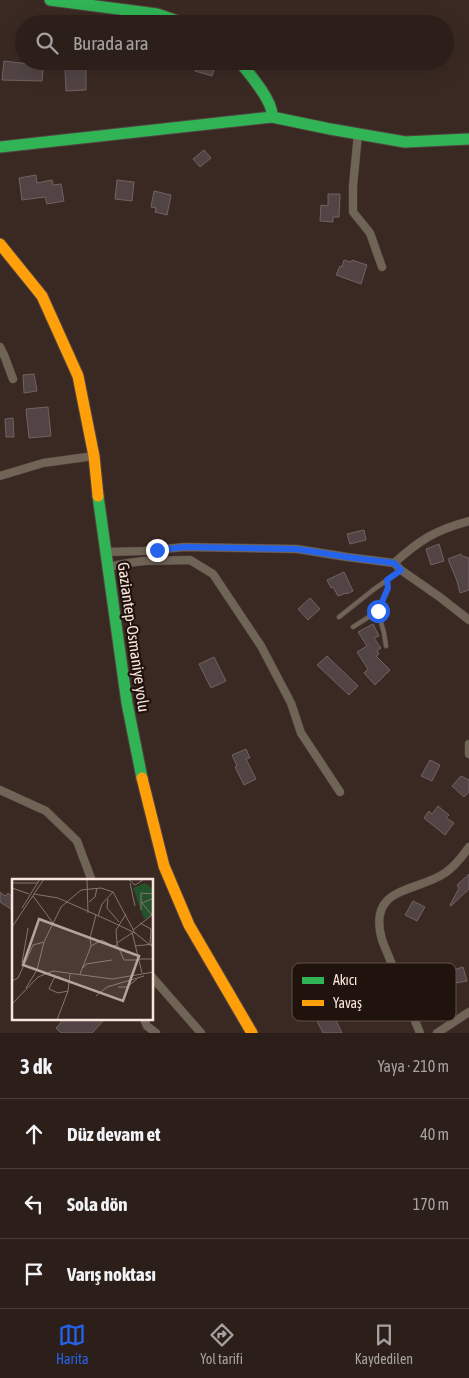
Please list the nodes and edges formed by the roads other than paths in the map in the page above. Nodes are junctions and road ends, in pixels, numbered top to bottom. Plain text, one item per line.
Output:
1 (50, 0) edge
2 (160, 15) edge
3 (246, 70) edge
4 (272, 117) junction
5 (358, 134) junction
6 (469, 139) edge
7 (0, 147) edge
8 (0, 244) edge
9 (382, 267) dead end
10 (0, 347) edge
11 (13, 379) dead end
12 (94, 456) junction
13 (0, 476) edge
14 (469, 521) edge
15 (106, 552) junction
16 (394, 563) junction
17 (108, 567) junction
18 (401, 570) junction
19 (387, 580) junction
20 (378, 611) junction
21 (339, 617) dead end
22 (469, 620) edge
23 (352, 627) dead end
24 (386, 646) dead end
25 (469, 744) edge
26 (469, 754) edge
27 (0, 790) edge
28 (340, 792) dead end
29 (469, 847) edge
30 (92, 879) edge
31 (391, 963) edge
32 (154, 979) edge
33 (469, 1012) edge
34 (145, 1021) edge
35 (415, 1021) edge
36 (455, 1021) edge
37 (456, 1021) edge
38 (156, 1033) edge
39 (201, 1033) edge
40 (252, 1033) edge
41 (420, 1033) edge
42 (437, 1033) edge

1 - 2 main road
3 - 4 main road
4 - 5 main road
4 - 7 main road
5 - 6 main road
5 - 9 street
8 - 12 main road, Gaziantep-Osmaniye yolu
10 - 11 street
12 - 13 street
12 - 15 main road, Gaziantep-Osmaniye yolu
14 - 16 street
15 - 16 street
15 - 17 main road, Gaziantep-Osmaniye yolu
16 - 18 street
17 - 28 street
17 - 40 main road, Gaziantep-Osmaniye yolu
18 - 19 lane
18 - 22 street
19 - 20 lane
19 - 21 lane
20 - 23 lane
20 - 24 lane
25 - 26 street
27 - 30 street
29 - 31 street
32 - 39 street
33 - 37 street
34 - 38 street
35 - 41 street
36 - 42 street

